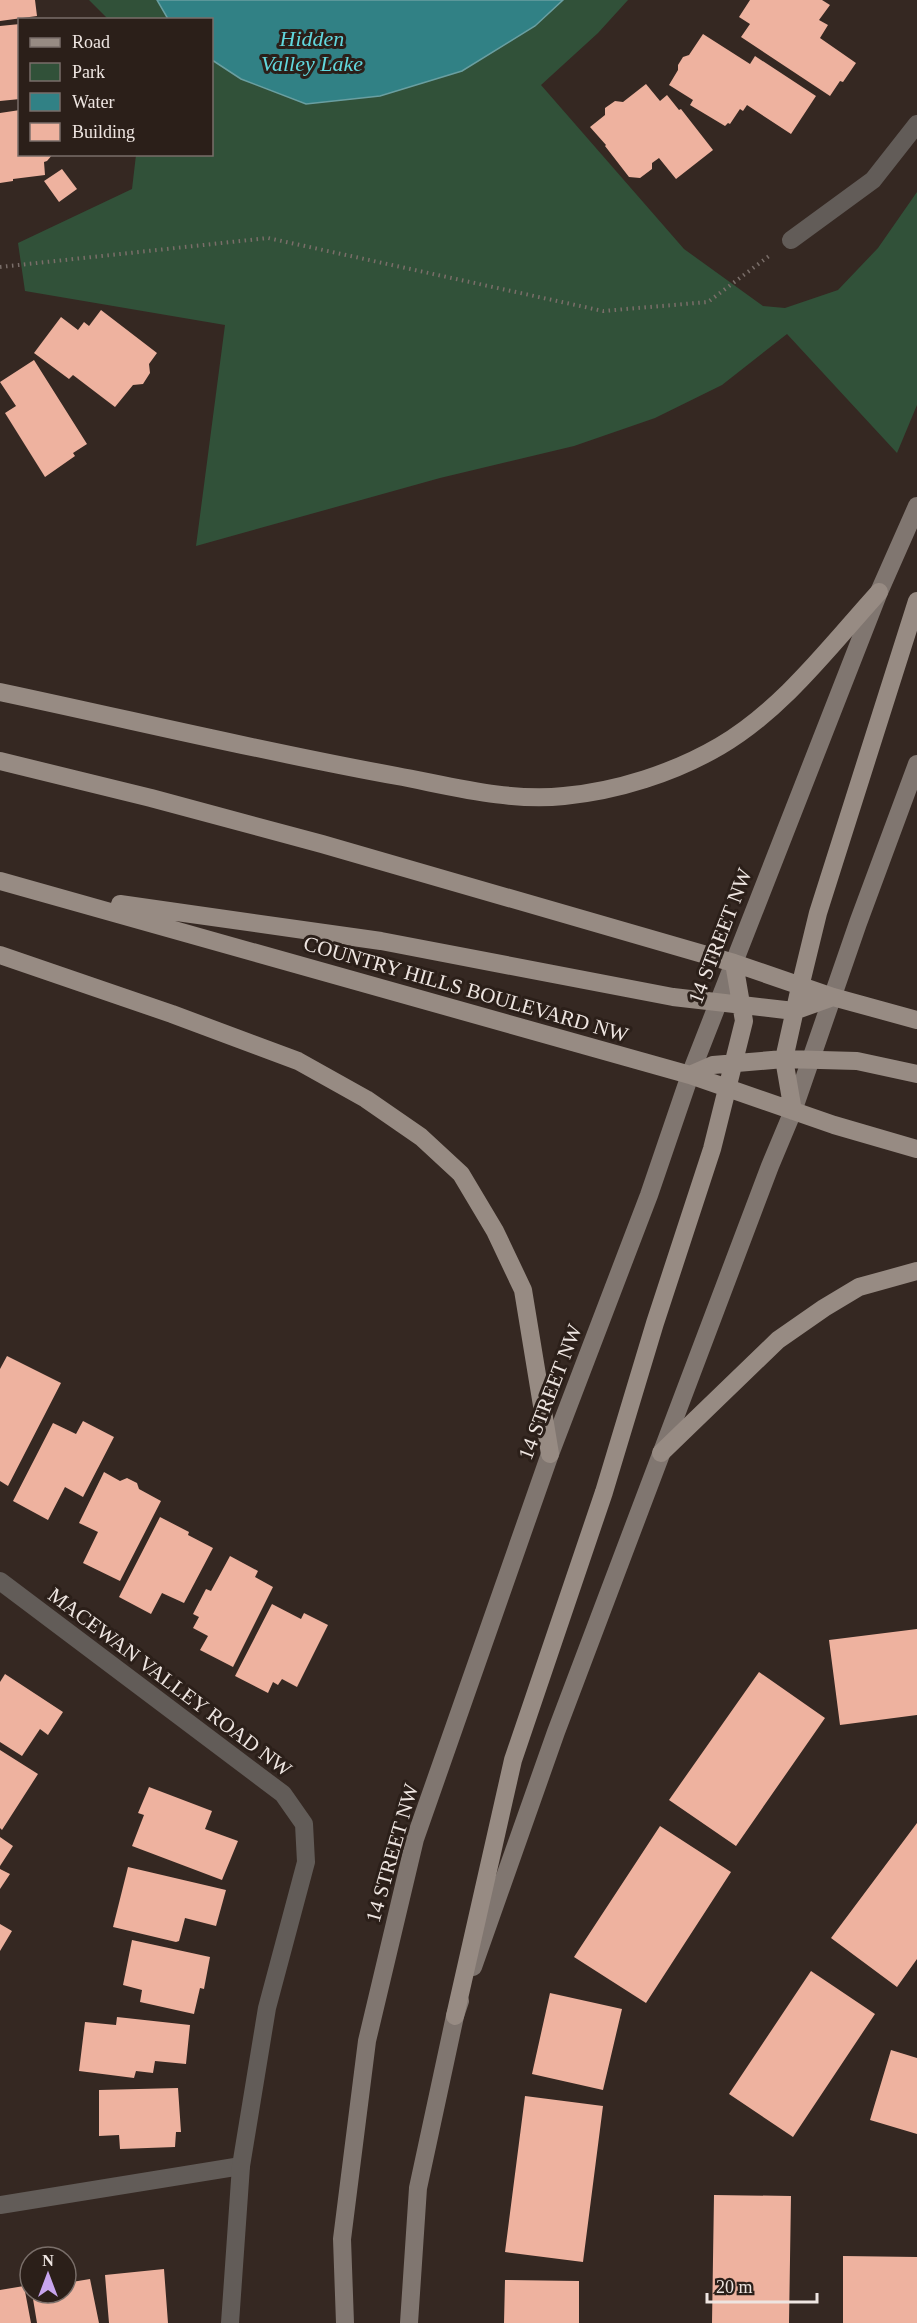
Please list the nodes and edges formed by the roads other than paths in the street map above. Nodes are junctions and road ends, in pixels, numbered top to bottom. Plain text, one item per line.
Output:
1 (917, 124) edge
2 (791, 240) road end
3 (917, 506) edge
4 (879, 592) junction
5 (917, 601) edge
6 (0, 692) edge
7 (0, 761) edge
8 (917, 764) edge
9 (0, 881) edge
10 (53, 895) junction
11 (0, 955) edge
12 (734, 963) junction
13 (800, 987) junction
14 (833, 998) junction
15 (718, 1002) junction
16 (742, 1005) junction
17 (794, 1011) junction
18 (917, 1020) edge
19 (784, 1059) junction
20 (810, 1060) junction
21 (735, 1062) junction
22 (917, 1074) edge
23 (690, 1075) junction
24 (727, 1088) junction
25 (793, 1111) junction
26 (917, 1149) edge
27 (917, 1271) edge
28 (661, 1453) junction
29 (550, 1454) junction
30 (0, 1581) edge
31 (455, 2016) junction
32 (241, 2166) junction
33 (0, 2205) edge
34 (230, 2323) edge
35 (345, 2323) edge
36 (409, 2323) edge

1 - 2 street
3 - 4 main road, 14 STREET NW
4 - 6 main road
4 - 12 main road, 14 STREET NW
5 - 13 main road
7 - 12 main road
8 - 14 main road
9 - 10 main road, COUNTRY HILLS BOULEVARD NW
10 - 15 main road
10 - 23 main road, COUNTRY HILLS BOULEVARD NW
11 - 29 main road
12 - 13 main road
12 - 15 main road, 14 STREET NW
12 - 16 main road
13 - 14 main road
13 - 17 main road
14 - 17 main road
14 - 18 main road
14 - 20 main road
15 - 16 main road
15 - 23 main road, 14 STREET NW
16 - 17 main road
16 - 21 main road
17 - 19 main road
19 - 20 main road
19 - 21 main road
19 - 25 main road
20 - 22 main road
20 - 25 main road
21 - 23 main road
21 - 24 main road
23 - 24 main road, COUNTRY HILLS BOULEVARD NW
23 - 29 main road, 14 STREET NW
24 - 25 main road, COUNTRY HILLS BOULEVARD NW
24 - 31 main road
25 - 26 main road, COUNTRY HILLS BOULEVARD NW
25 - 28 main road
27 - 28 main road
28 - 31 main road
29 - 35 main road, 14 STREET NW
30 - 32 street, MACEWAN VALLEY ROAD NW
31 - 36 main road
32 - 33 street
32 - 34 street, MACEWAN VALLEY ROAD NW

